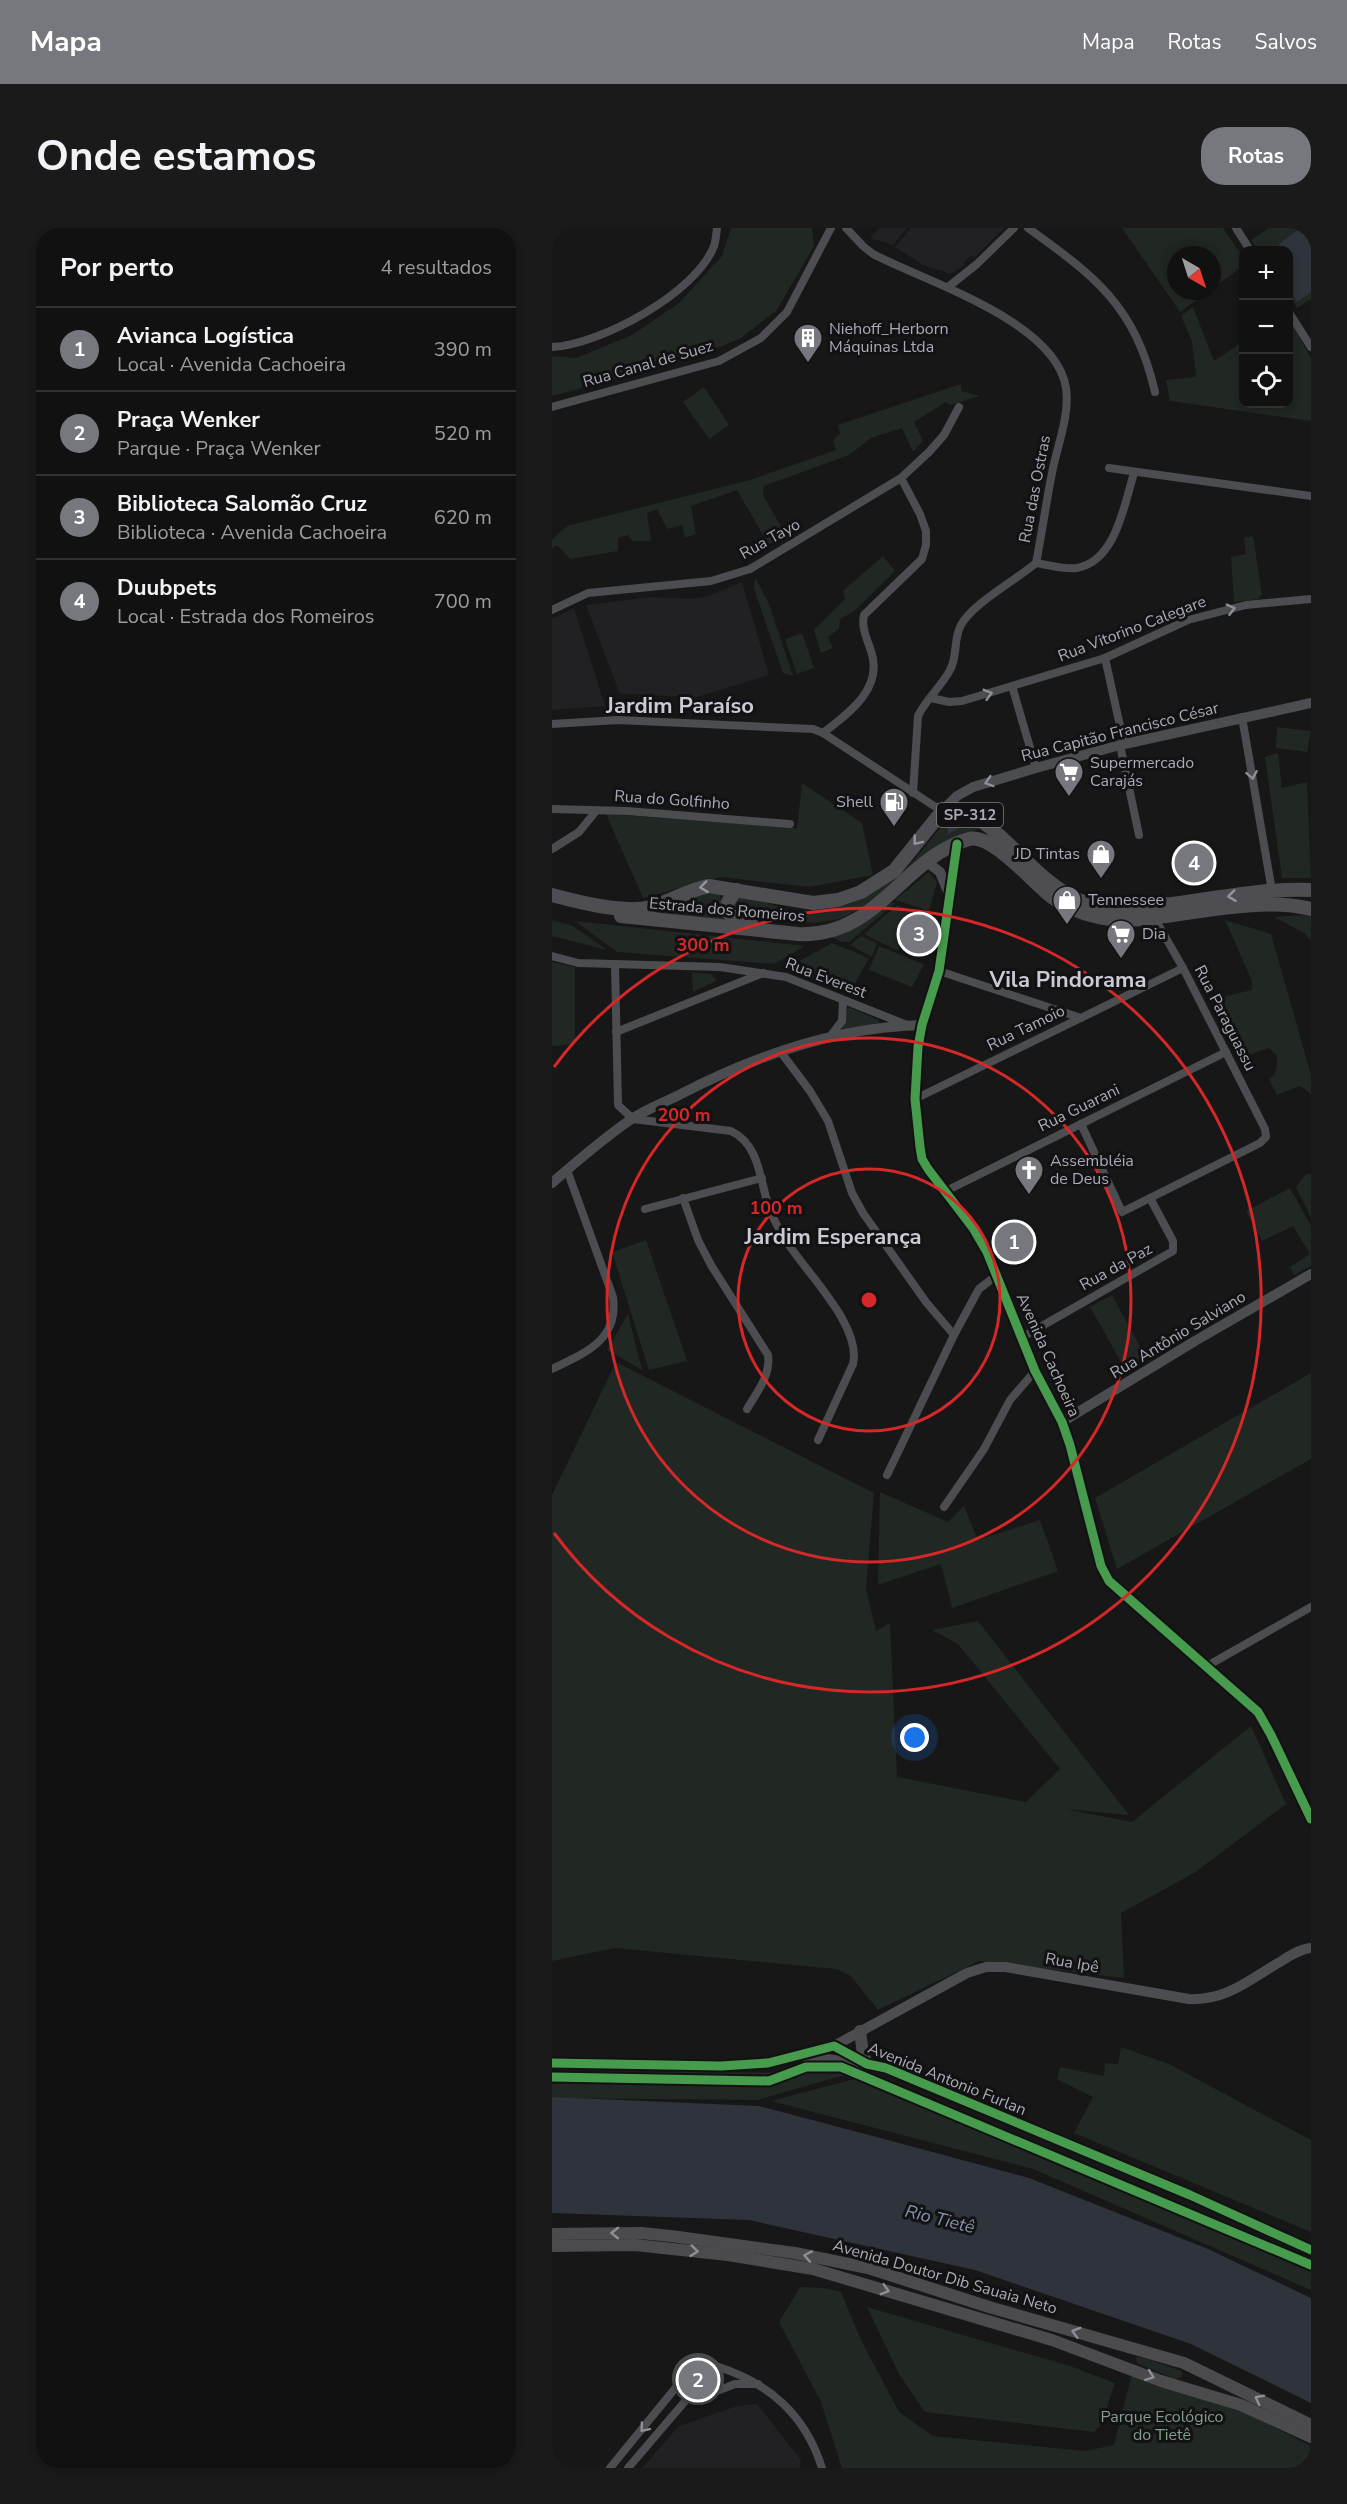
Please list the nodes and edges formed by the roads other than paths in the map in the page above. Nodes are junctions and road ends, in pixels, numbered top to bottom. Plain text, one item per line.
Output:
1 (717, 228) edge
2 (831, 228) edge
3 (846, 228) edge
4 (1014, 228) edge
5 (1028, 228) edge
6 (1236, 228) edge
7 (1247, 246) edge
8 (948, 287) junction
9 (1293, 319) edge
10 (1311, 346) edge
11 (552, 347) edge
12 (1155, 392) dead end
13 (552, 407) edge
14 (959, 407) dead end
15 (1109, 468) dead end
16 (1134, 473) junction
17 (901, 478) junction
18 (1311, 496) edge
19 (1036, 563) junction
20 (1311, 599) edge
21 (552, 610) edge
22 (1105, 658) junction
23 (1012, 686) junction
24 (931, 698) junction
25 (1311, 703) edge
26 (1242, 717) junction
27 (552, 724) edge
28 (823, 734) junction
29 (1122, 744) junction
30 (1036, 768) junction
31 (913, 793) junction
32 (552, 809) edge
33 (944, 809) junction
34 (597, 811) junction
35 (790, 824) dead end
36 (1139, 836) dead end
37 (957, 844) junction
38 (552, 849) edge
39 (927, 862) junction
40 (737, 890) junction
41 (1311, 890) edge
42 (1272, 891) junction
43 (552, 895) edge
44 (949, 895) junction
45 (552, 905) edge
46 (1311, 909) edge
47 (862, 916) junction
48 (1149, 918) junction
49 (552, 956) edge
50 (615, 964) junction
51 (1183, 968) junction
52 (939, 971) junction
53 (763, 973) junction
54 (843, 1001) junction
55 (1081, 1018) junction
56 (908, 1025) junction
57 (922, 1025) junction
58 (616, 1032) junction
59 (830, 1038) junction
60 (780, 1051) junction
61 (1226, 1052) junction
62 (915, 1099) junction
63 (633, 1119) junction
64 (1081, 1124) junction
65 (567, 1170) junction
66 (762, 1178) junction
67 (552, 1182) edge
68 (946, 1191) junction
69 (683, 1198) junction
70 (1150, 1198) junction
71 (645, 1209) dead end
72 (1311, 1274) edge
73 (997, 1275) junction
74 (954, 1335) junction
75 (1021, 1338) junction
76 (552, 1369) edge
77 (1035, 1371) junction
78 (747, 1409) dead end
79 (1062, 1422) junction
80 (818, 1440) dead end
81 (888, 1475) dead end
82 (944, 1507) dead end
83 (1311, 1607) edge
84 (1207, 1666) junction
85 (1311, 1819) edge
86 (1311, 1948) edge
87 (860, 2031) junction
88 (834, 2046) junction
89 (800, 2056) junction
90 (552, 2063) edge
91 (867, 2064) junction
92 (886, 2068) junction
93 (552, 2234) edge
94 (552, 2246) edge
95 (1311, 2250) edge
96 (1135, 2348) junction
97 (1184, 2363) junction
98 (716, 2366) junction
99 (1125, 2366) junction
100 (758, 2384) junction
101 (1176, 2385) junction
102 (677, 2386) junction
103 (717, 2391) junction
104 (687, 2399) junction
105 (1311, 2425) edge
106 (1311, 2437) edge
107 (610, 2468) edge
108 (627, 2468) edge
109 (822, 2468) edge

1 - 11 street
2 - 13 street, Rua Canal de Suez
3 - 8 street
4 - 8 street
5 - 12 street
6 - 7 street
8 - 19 street, Rua das Ostras
9 - 10 street
14 - 17 street, Rua Tayo
15 - 16 street
16 - 18 street
16 - 19 street
17 - 21 street, Rua Tayo
17 - 28 street
19 - 24 street, Rua das Ostras
22 -> 20 street, Rua Vitorino Calegare
22 - 23 street, Rua Vitorino Calegare
22 - 29 street
24 -> 23 street, Rua Vitorino Calegare
23 - 30 street
24 - 31 street, Rua das Ostras
25 - 26 street, Rua Capitão Francisco César
26 - 29 street, Rua Capitão Francisco César
26 -> 42 street
27 - 28 street
28 - 31 street
29 - 30 street, Rua Capitão Francisco César
29 - 36 street
30 -> 33 street, Rua Capitão Francisco César
31 - 33 street
32 - 34 street, Rua do Golfinho
33 -> 40 main road, Estrada dos Romeiros / SP-312
42 -> 33 main road, SP-312
34 - 35 street, Rua do Golfinho
34 - 38 street
37 - 39 main road, Estrada dos Romeiros / SP-312
37 - 44 street, Avenida Cachoeira
37 - 48 main road, Estrada dos Romeiros / SP-312
39 - 44 street
39 - 47 main road, Estrada dos Romeiros / SP-312
40 -> 43 main road, Estrada dos Romeiros / SP-312
40 - 47 main road
41 - 42 main road, SP-312
44 - 52 street, Avenida Cachoeira
45 - 47 main road, Estrada dos Romeiros / SP-312
46 - 48 main road, Estrada dos Romeiros / SP-312
48 - 51 street, Rua Paraguassu
49 - 50 street, Rua Everest
50 - 53 street, Rua Everest
50 - 58 street
51 - 55 street, Rua Tamoio
51 - 61 street, Rua Paraguassu
52 - 55 street
52 - 57 street, Avenida Cachoeira
53 - 54 street, Rua Everest
53 - 58 street
54 - 56 street, Rua Everest
54 - 59 street
55 - 62 street, Rua Tamoio
56 - 57 street
56 - 59 street
57 - 62 street, Avenida Cachoeira
58 - 63 street
59 - 60 street
60 - 63 street
60 - 74 street
61 - 64 street, Rua Guarani
61 - 70 street, Rua Paraguassu
62 - 68 street, Avenida Cachoeira
63 - 65 street
63 - 66 street
64 - 68 street, Rua Guarani
64 - 70 street
65 - 67 street
65 - 76 street
66 - 69 street
66 - 80 street
68 - 73 street, Avenida Cachoeira
69 - 71 street
69 - 78 street
70 - 75 street, Rua da Paz
72 - 79 street, Rua Antônio Salviano
73 - 74 street
73 - 75 street, Avenida Cachoeira
74 - 81 street
75 - 77 street, Avenida Cachoeira
77 - 79 street, Avenida Cachoeira
77 - 82 street
79 - 84 street, Avenida Cachoeira
83 - 84 street
84 - 85 street, Avenida Cachoeira
86 - 87 street, Rua Ipê
87 - 88 street, Rua Ipê
87 - 91 main road
88 - 89 main road
88 - 91 main road, Avenida Antonio Furlan
89 - 90 main road
89 - 92 main road
91 - 92 main road, Avenida Antonio Furlan
92 - 95 main road, Avenida Antonio Furlan
96 -> 93 main road, Avenida Doutor Dib Sauaia Neto
94 -> 99 main road, Avenida Doutor Dib Sauaia Neto
96 - 97 main road, Avenida Doutor Dib Sauaia Neto
96 - 99 main road
97 - 101 main road
105 -> 97 main road, Avenida Doutor Dib Sauaia Neto
98 - 100 street
98 - 102 street
98 - 103 street
99 -> 101 main road, Avenida Doutor Dib Sauaia Neto
100 - 103 street
100 - 109 street
101 - 106 main road, Avenida Doutor Dib Sauaia Neto
102 - 104 street
102 -> 107 street
103 - 104 street
104 - 108 street

